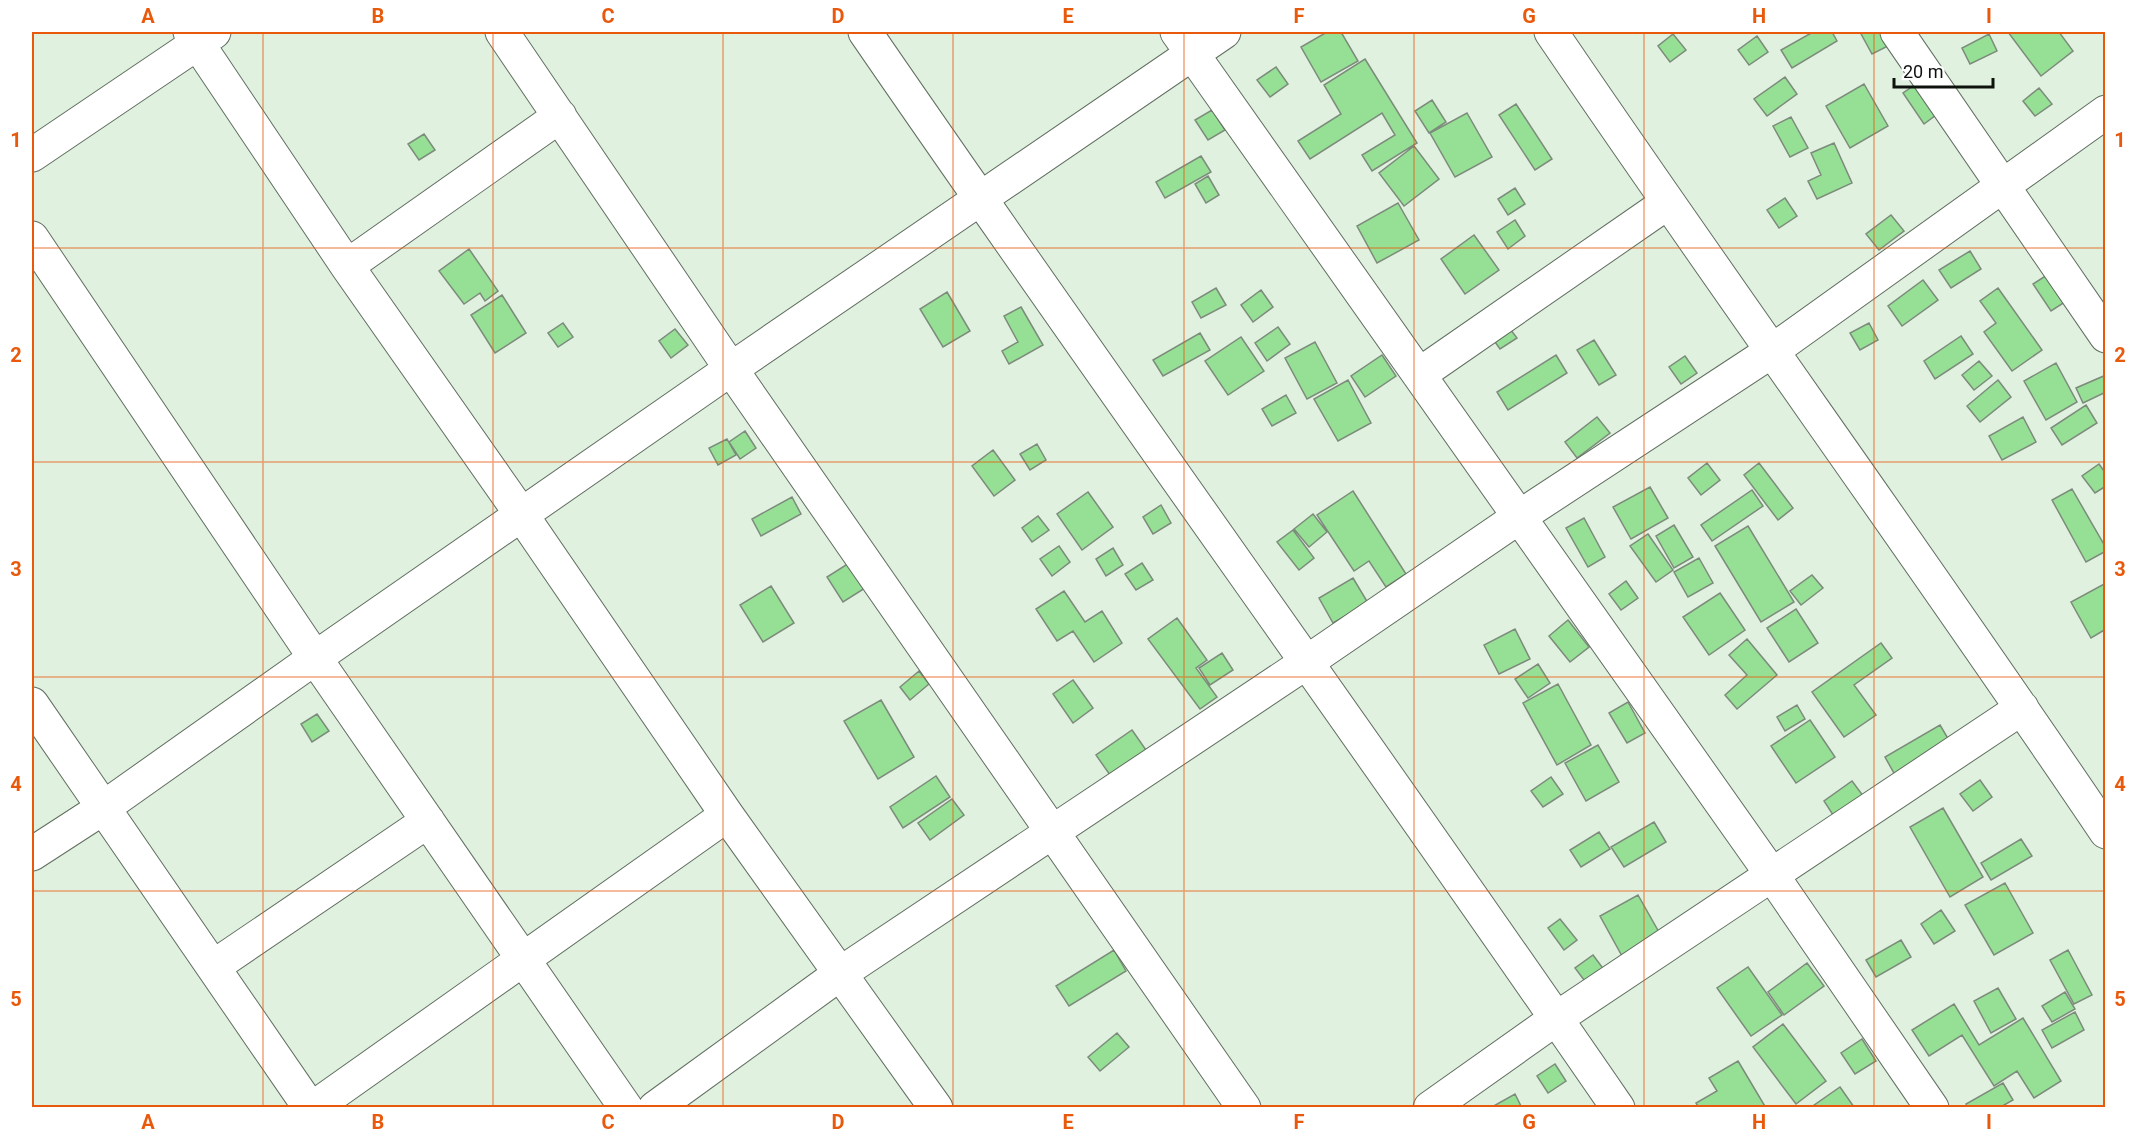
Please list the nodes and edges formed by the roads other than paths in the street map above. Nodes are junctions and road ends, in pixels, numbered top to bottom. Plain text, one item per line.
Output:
1 (502, 32) edge
2 (865, 32) edge
3 (1224, 32) edge
4 (1551, 32) edge
5 (1897, 32) edge
6 (200, 35) edge
7 (1185, 42) edge
8 (2106, 112) edge
9 (560, 116) junction
10 (32, 155) edge
11 (2002, 184) junction
12 (980, 199) junction
13 (1667, 203) junction
14 (32, 238) edge
15 (347, 266) junction
16 (2106, 336) edge
17 (1772, 351) junction
18 (731, 369) junction
19 (1420, 374) junction
20 (521, 514) junction
21 (1519, 517) junction
22 (315, 658) junction
23 (1307, 662) junction
24 (32, 704) edge
25 (2022, 708) junction
26 (103, 808) junction
27 (728, 815) junction
28 (428, 821) junction
29 (1053, 831) junction
30 (2106, 832) edge
31 (32, 854) edge
32 (1772, 875) junction
33 (523, 959) junction
34 (213, 967) junction
35 (841, 973) junction
36 (1557, 1018) junction
37 (311, 1107) edge
38 (626, 1107) edge
39 (655, 1107) edge
40 (936, 1107) edge
41 (1244, 1107) edge
42 (1430, 1107) edge
43 (1618, 1107) edge
44 (1932, 1107) edge

1 - 9 street
2 - 12 street
3 - 7 street
4 - 13 street
5 - 11 street
6 - 10 street
6 - 15 street
7 - 12 street
7 - 19 street
8 - 11 street
9 - 15 street
9 - 18 street
11 - 16 street
11 - 17 street
12 - 18 street
12 - 23 street
13 - 17 street
13 - 19 street
14 - 22 street
15 - 20 street
17 - 21 street
17 - 25 street
18 - 20 street
18 - 29 street
19 - 21 street
20 - 22 street
20 - 27 street
21 - 23 street
21 - 32 street
22 - 26 street
22 - 28 street
23 - 29 street
23 - 36 street
24 - 26 street
25 - 30 street
25 - 32 street
26 - 31 street
26 - 34 street
27 - 33 street
27 - 35 street
28 - 33 street
28 - 34 street
29 - 35 street
29 - 41 street
32 - 36 street
32 - 44 street
33 - 37 street
33 - 38 street
34 - 37 street
35 - 39 street
35 - 40 street
36 - 42 street
36 - 43 street

